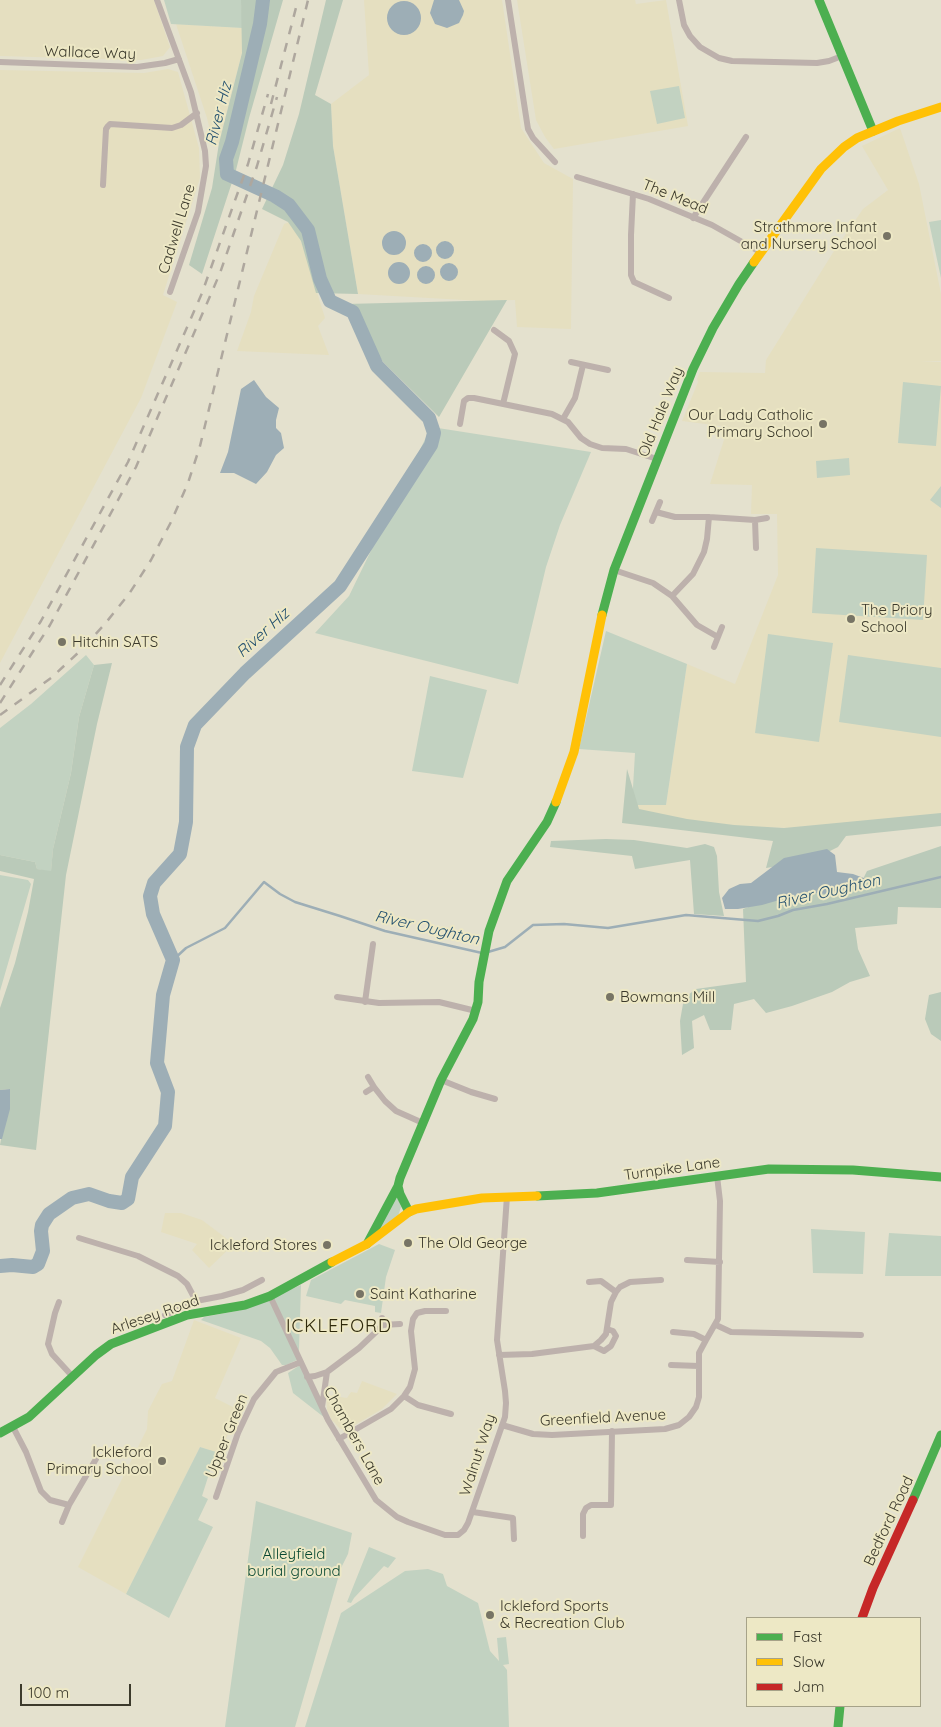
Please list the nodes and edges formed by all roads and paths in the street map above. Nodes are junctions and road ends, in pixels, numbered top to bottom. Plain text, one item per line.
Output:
1 (157, 0) edge
2 (508, 0) edge
3 (679, 0) edge
4 (820, 0) edge
5 (842, 56) junction
6 (179, 59) junction
7 (0, 62) edge
8 (941, 108) edge
9 (196, 113) junction
10 (873, 131) junction
11 (746, 136) dead end
12 (555, 162) dead end
13 (577, 177) dead end
14 (103, 185) dead end
15 (633, 194) junction
16 (694, 218) junction
17 (760, 252) junction
18 (170, 292) dead end
19 (669, 298) dead end
20 (494, 330) dead end
21 (570, 362) dead end
22 (583, 365) junction
23 (608, 370) dead end
24 (503, 404) junction
25 (563, 419) junction
26 (460, 424) dead end
27 (657, 459) junction
28 (660, 502) dead end
29 (656, 512) junction
30 (709, 517) junction
31 (767, 518) dead end
32 (755, 520) junction
33 (652, 521) dead end
34 (756, 548) dead end
35 (614, 570) junction
36 (672, 596) junction
37 (722, 627) dead end
38 (718, 637) junction
39 (714, 647) dead end
40 (373, 944) dead end
41 (337, 997) dead end
42 (365, 1002) junction
43 (476, 1011) junction
44 (368, 1077) dead end
45 (441, 1080) junction
46 (374, 1088) junction
47 (366, 1092) dead end
48 (495, 1099) dead end
49 (423, 1123) junction
50 (717, 1176) junction
51 (941, 1177) edge
52 (398, 1186) junction
53 (507, 1196) junction
54 (409, 1212) junction
55 (79, 1238) dead end
56 (367, 1244) junction
57 (687, 1260) dead end
58 (720, 1262) junction
59 (262, 1280) dead end
60 (661, 1280) dead end
61 (589, 1282) dead end
62 (616, 1292) junction
63 (222, 1296) junction
64 (270, 1296) junction
65 (196, 1301) junction
66 (59, 1302) dead end
67 (224, 1308) junction
68 (446, 1311) dead end
69 (165, 1315) dead end
70 (400, 1324) dead end
71 (716, 1325) junction
72 (607, 1329) junction
73 (673, 1332) dead end
74 (861, 1334) dead end
75 (706, 1340) junction
76 (594, 1346) junction
77 (499, 1355) junction
78 (300, 1362) junction
79 (672, 1365) dead end
80 (699, 1366) junction
81 (327, 1372) junction
82 (72, 1377) junction
83 (307, 1377) junction
84 (404, 1396) junction
85 (322, 1407) junction
86 (451, 1414) dead end
87 (502, 1425) junction
88 (13, 1427) junction
89 (612, 1431) junction
90 (0, 1433) edge
91 (941, 1435) edge
92 (339, 1439) junction
93 (96, 1458) dead end
94 (216, 1497) dead end
95 (69, 1505) junction
96 (473, 1512) junction
97 (62, 1522) dead end
98 (422, 1528) joint
99 (583, 1536) dead end
100 (514, 1539) dead end
101 (862, 1617) edge
102 (840, 1707) edge
103 (838, 1727) edge

1 - 6 street, Cadwell Lane
2 - 12 street
3 - 5 street
4 - 5 street
5 - 10 street
6 - 7 street, Wallace Way
6 - 9 street, Cadwell Lane
8 - 10 street, Old Hale Way
9 - 14 street
9 - 18 street, Cadwell Lane
10 - 17 street, Old Hale Way
11 - 16 street
13 - 15 street, The Mead
15 - 16 street, The Mead
15 - 19 street
16 - 17 street, The Mead
17 - 27 street, Old Hale Way
20 - 24 street
21 - 22 street
22 - 23 street
22 - 25 street
24 - 25 street
24 - 26 street
25 - 27 street
27 - 35 street, Old Hale Way
28 - 29 street
29 - 30 street
29 - 33 street
30 - 32 street
30 - 36 street
31 - 32 street
32 - 34 street
35 - 36 street
35 - 43 street, Old Hale Way
36 - 38 street
37 - 38 street
38 - 39 street
40 - 42 street
41 - 42 street
42 - 43 street
43 - 45 street
44 - 46 street
45 - 48 street
45 - 49 street
46 - 47 street
46 - 49 street
49 - 52 street
50 - 51 street, Turnpike Lane
50 - 53 street, Turnpike Lane
50 - 58 street, Greenfield Avenue
52 - 54 street
52 - 56 street
53 - 54 street, Turnpike Lane
53 - 77 street, Walnut Way
54 - 56 street, Arlesey Road
55 - 65 street
56 - 64 street, Arlesey Road
57 - 58 street
58 - 71 street, Greenfield Avenue
59 - 63 street
60 - 62 street
61 - 62 street
62 - 72 street
63 - 65 street
63 - 67 street
64 - 67 street, Arlesey Road
64 - 78 street
65 - 69 street
66 - 82 street
67 - 82 street, Arlesey Road
68 - 84 street
70 - 81 street
71 - 74 street
71 - 75 street, Greenfield Avenue
72 - 76 street
72 - 76 street
73 - 75 street
75 - 80 street, Greenfield Avenue
76 - 77 street
77 - 87 street, Walnut Way
78 - 83 street, Chambers Lane
78 - 94 street, Upper Green
79 - 80 street
80 - 89 street, Greenfield Avenue
81 - 83 street
81 - 85 street
82 - 88 street, Arlesey Road
83 - 85 street, Chambers Lane
84 - 86 street
84 - 92 street
85 - 92 street, Chambers Lane
87 - 89 street, Greenfield Avenue
87 - 96 street, Walnut Way
88 - 90 street, Arlesey Road
88 - 95 street
89 - 99 street
91 - 101 street, Bedford Road
92 - 98 street, Chambers Lane
93 - 95 street
95 - 97 street
96 - 98 street, Walnut Way
96 - 100 street, Walnut Way
102 - 103 street

